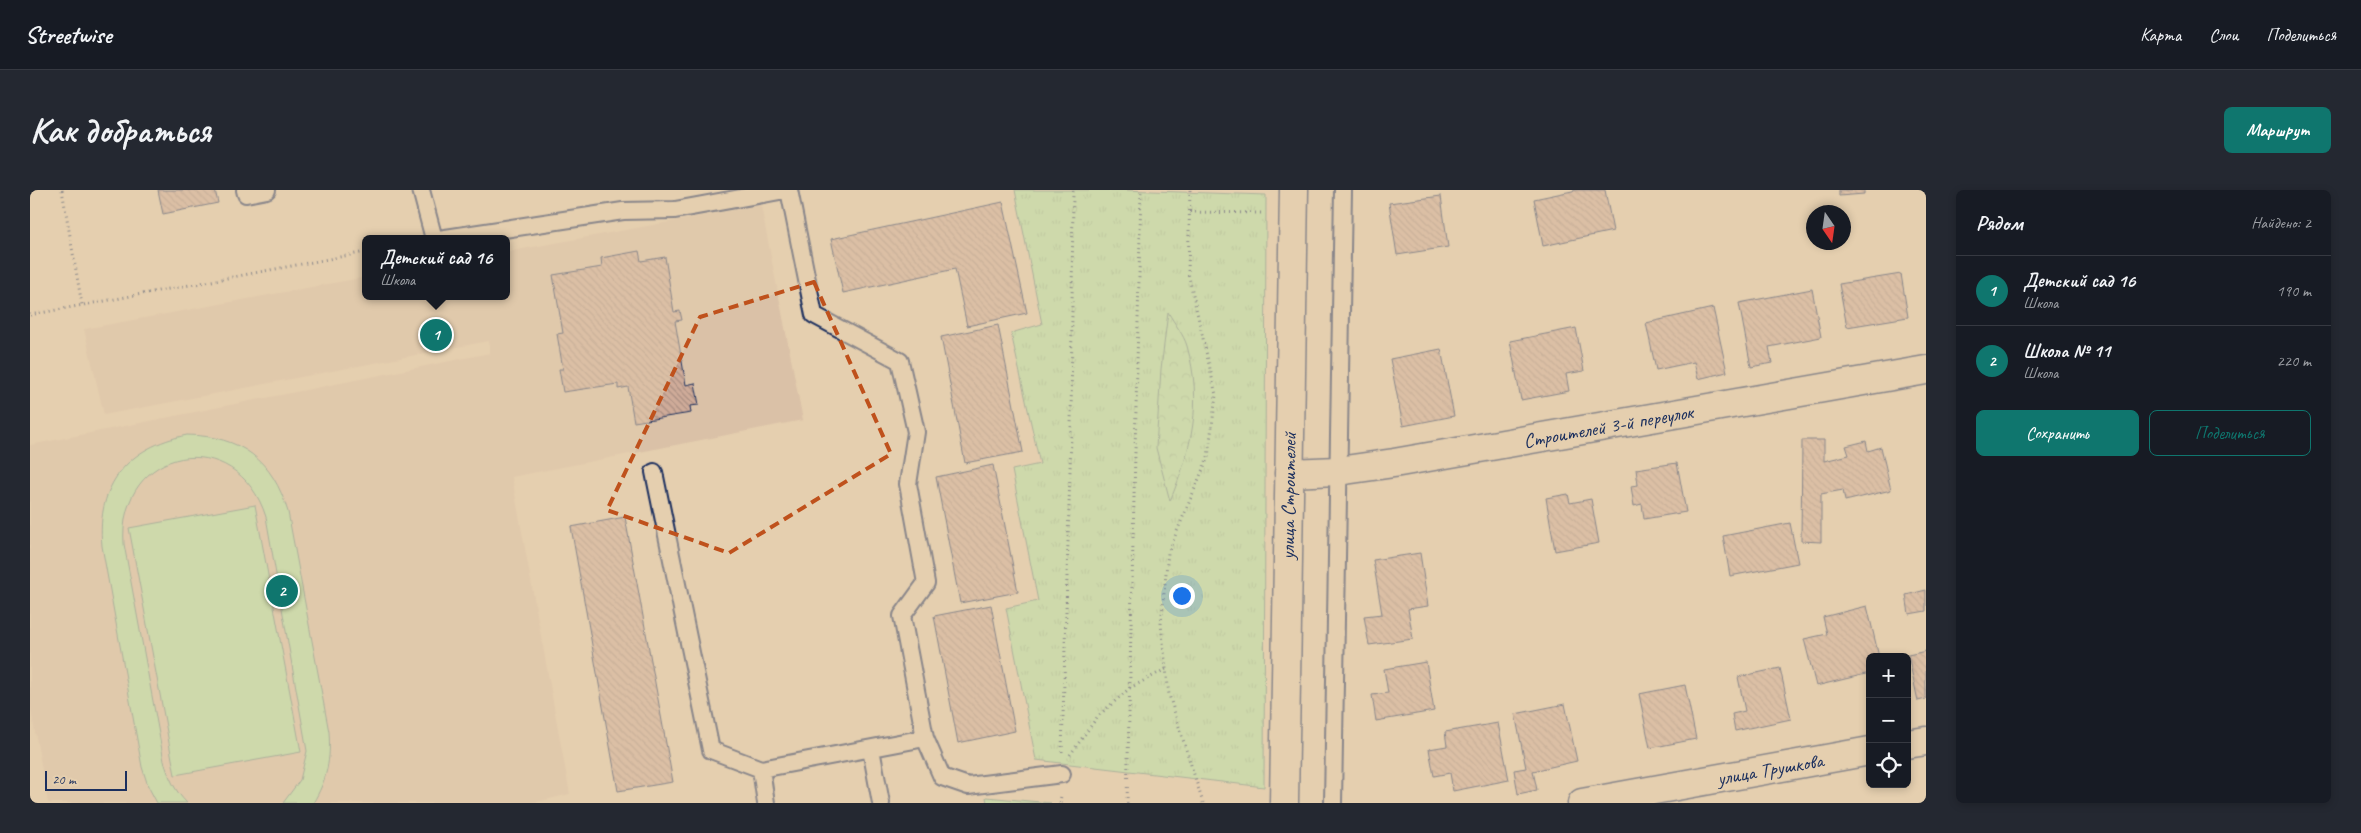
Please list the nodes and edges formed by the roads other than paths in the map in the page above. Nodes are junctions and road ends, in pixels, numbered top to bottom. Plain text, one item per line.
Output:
1 (245, 190) edge
2 (267, 190) edge
3 (421, 190) edge
4 (785, 190) edge
5 (789, 190) edge
6 (1294, 190) edge
7 (1343, 190) edge
8 (433, 235) edge
9 (465, 235) edge
10 (1926, 370) edge
11 (1338, 470) junction
12 (654, 472) dead end
13 (1288, 473) junction
14 (925, 738) junction
15 (1926, 741) edge
16 (1911, 743) edge
17 (871, 749) junction
18 (1866, 752) edge
19 (761, 769) junction
20 (1062, 774) road end
21 (766, 803) edge
22 (881, 803) edge
23 (1284, 803) edge
24 (1333, 803) edge
25 (1582, 803) edge

1 - 2 lane
3 - 8 lane
4 - 9 lane
5 - 14 lane
6 - 13 street, улица Строителей
7 - 11 lane
10 - 11 street, Строителей 3-й переулок
11 - 13 street, Строителей 3-й переулок
11 - 24 lane
12 - 19 lane
13 - 23 street, улица Строителей
14 - 17 lane
14 - 20 lane
15 - 16 street
17 - 19 lane
17 - 22 lane
18 - 25 street, улица Трушкова
19 - 21 lane

